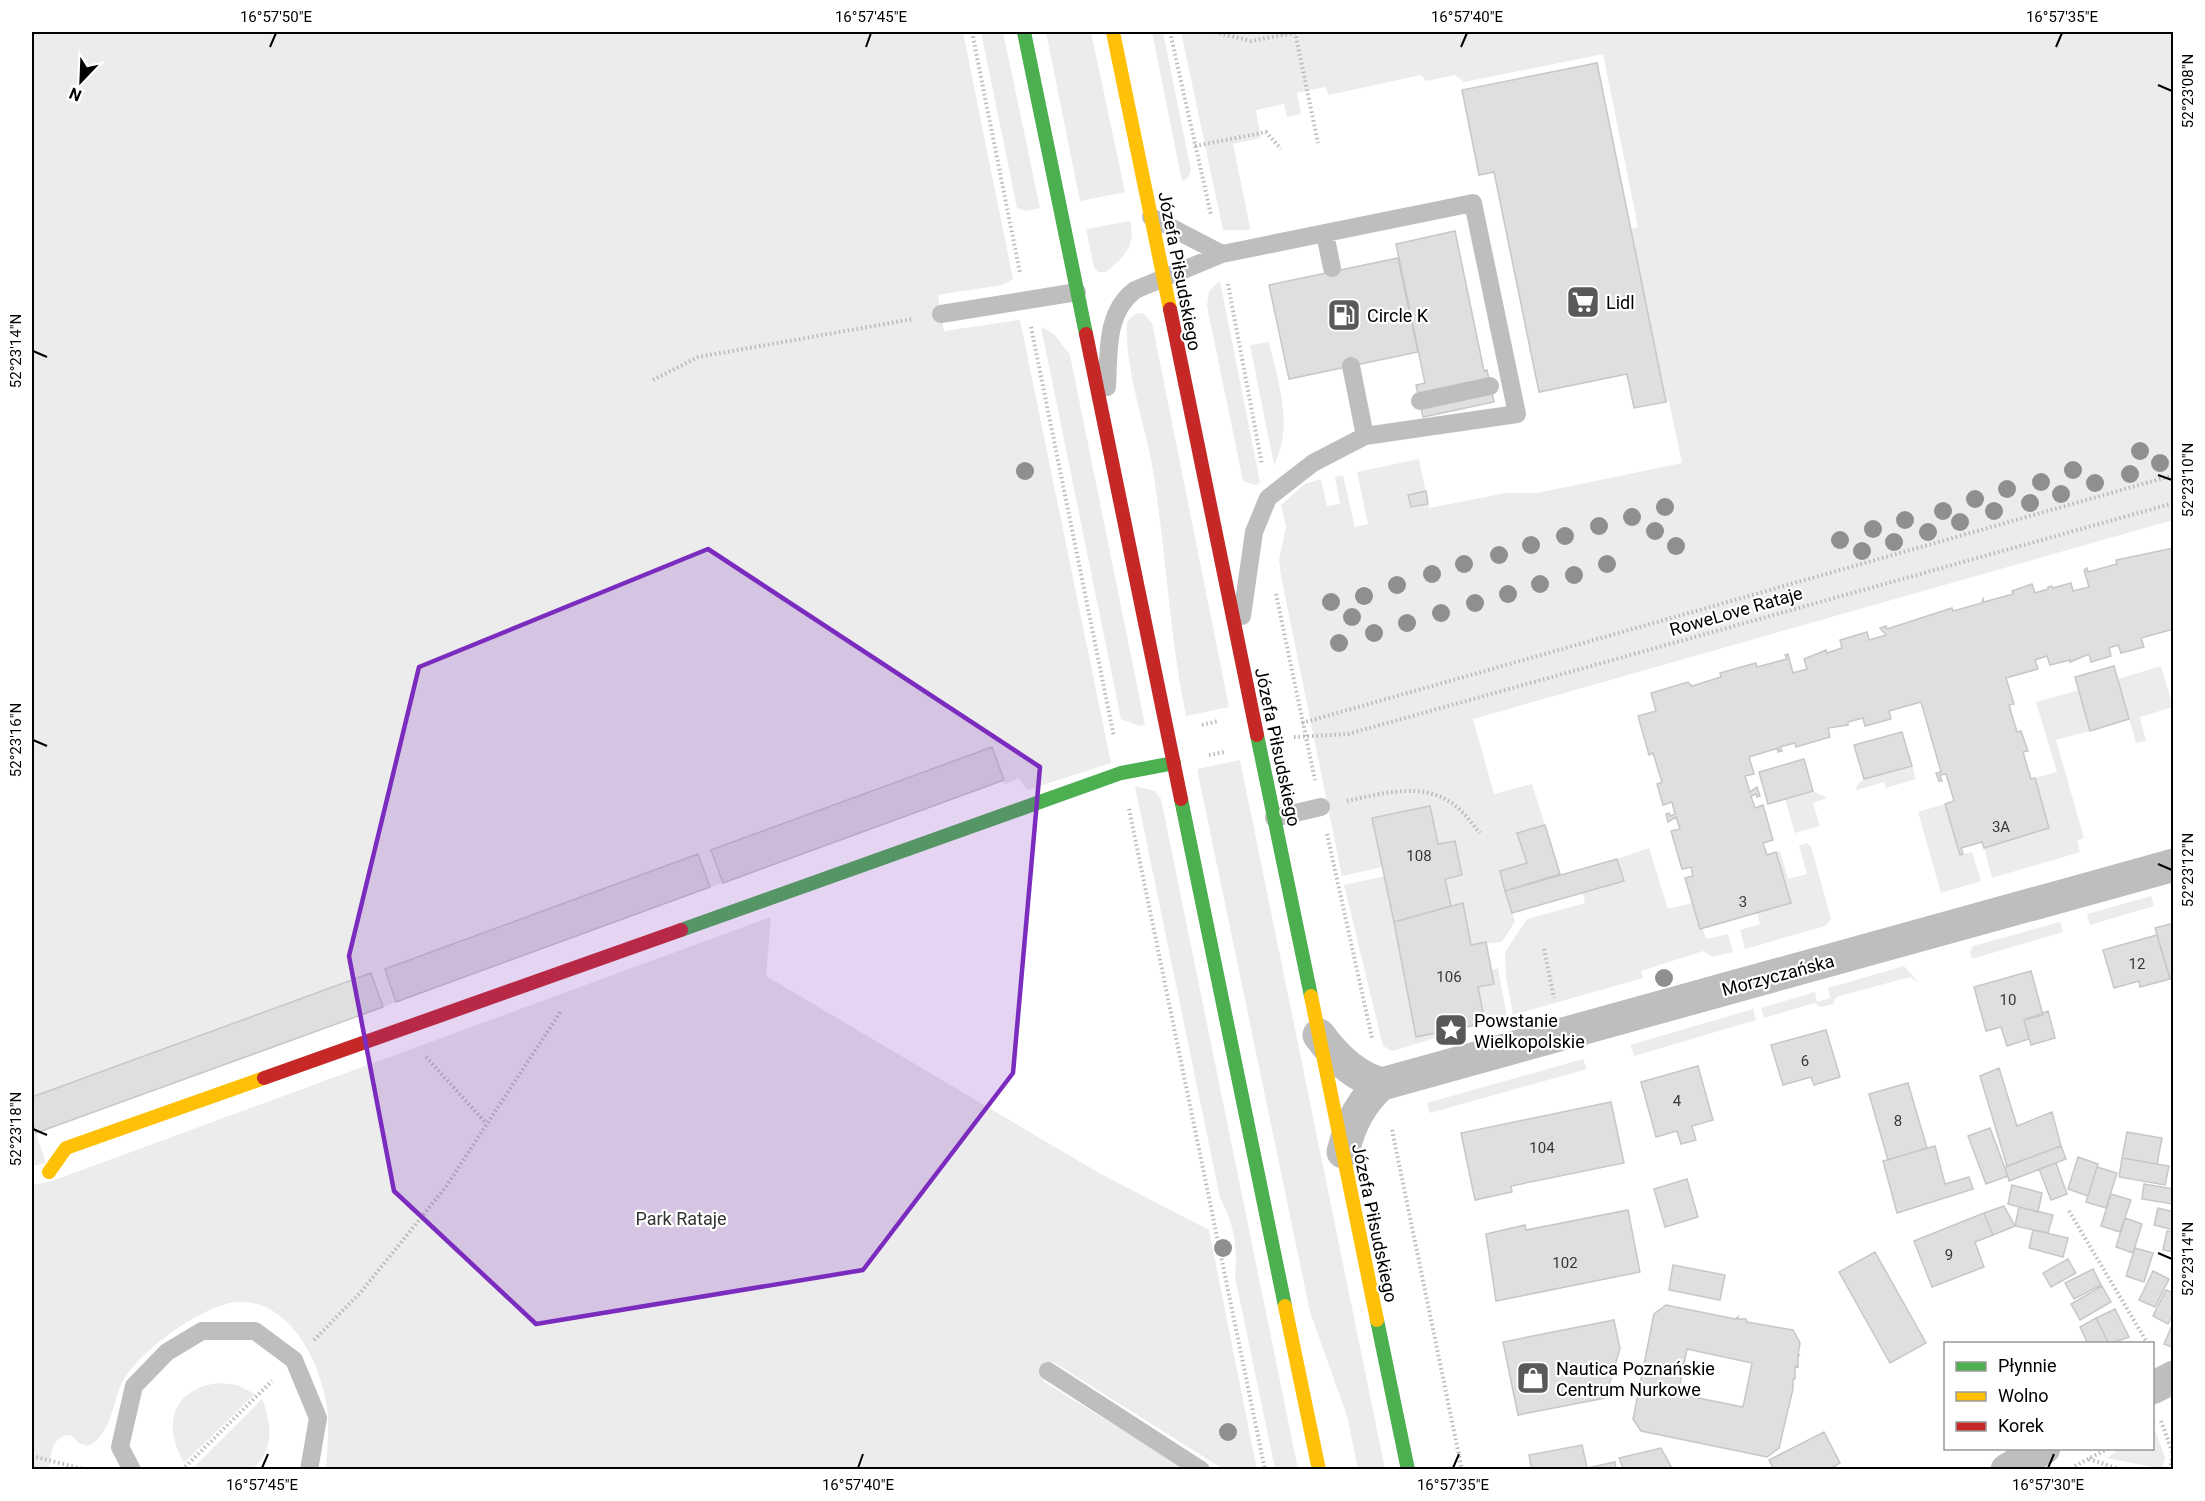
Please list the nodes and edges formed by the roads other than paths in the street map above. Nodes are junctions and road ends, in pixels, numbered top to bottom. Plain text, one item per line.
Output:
1 (1024, 32) edge
2 (1113, 32) edge
3 (1151, 217) junction
4 (1325, 234) junction
5 (1222, 254) junction
6 (1332, 268) dead end
7 (1163, 278) junction
8 (1077, 292) junction
9 (941, 314) road end
10 (1351, 366) dead end
11 (1490, 386) dead end
12 (1420, 401) dead end
13 (1105, 425) junction
14 (1365, 436) junction
15 (1239, 646) junction
16 (1174, 763) junction
17 (1321, 807) road end
18 (1274, 818) junction
19 (2174, 865) edge
20 (1319, 1035) junction
21 (1382, 1084) junction
22 (1342, 1152) junction
23 (49, 1172) dead end
24 (1048, 1371) dead end
25 (2174, 1377) edge
26 (2154, 1387) edge
27 (2042, 1450) edge
28 (132, 1470) edge
29 (309, 1470) edge
30 (1201, 1470) edge
31 (1319, 1470) edge
32 (1408, 1470) edge
33 (2007, 1470) edge

1 - 8 street
2 - 3 street, Józefa Piłsudskiego
3 - 5 lane
3 - 7 street, Józefa Piłsudskiego
4 - 5 lane
4 - 6 lane
4 - 14 lane
5 - 7 lane
7 - 13 lane
7 - 15 street, Józefa Piłsudskiego
8 - 9 lane
8 - 13 street
10 - 14 lane
11 - 12 lane
13 - 16 street
14 - 15 lane
15 - 18 street, Józefa Piłsudskiego
16 - 23 street
16 - 31 street
17 - 18 lane
18 - 20 street, Józefa Piłsudskiego
19 - 21 street, Morzyczańska
20 - 21 street
20 - 22 street, Józefa Piłsudskiego
21 - 22 street
22 - 32 street, Józefa Piłsudskiego
24 - 30 lane
25 - 26 street
27 - 33 street
28 - 29 lane

